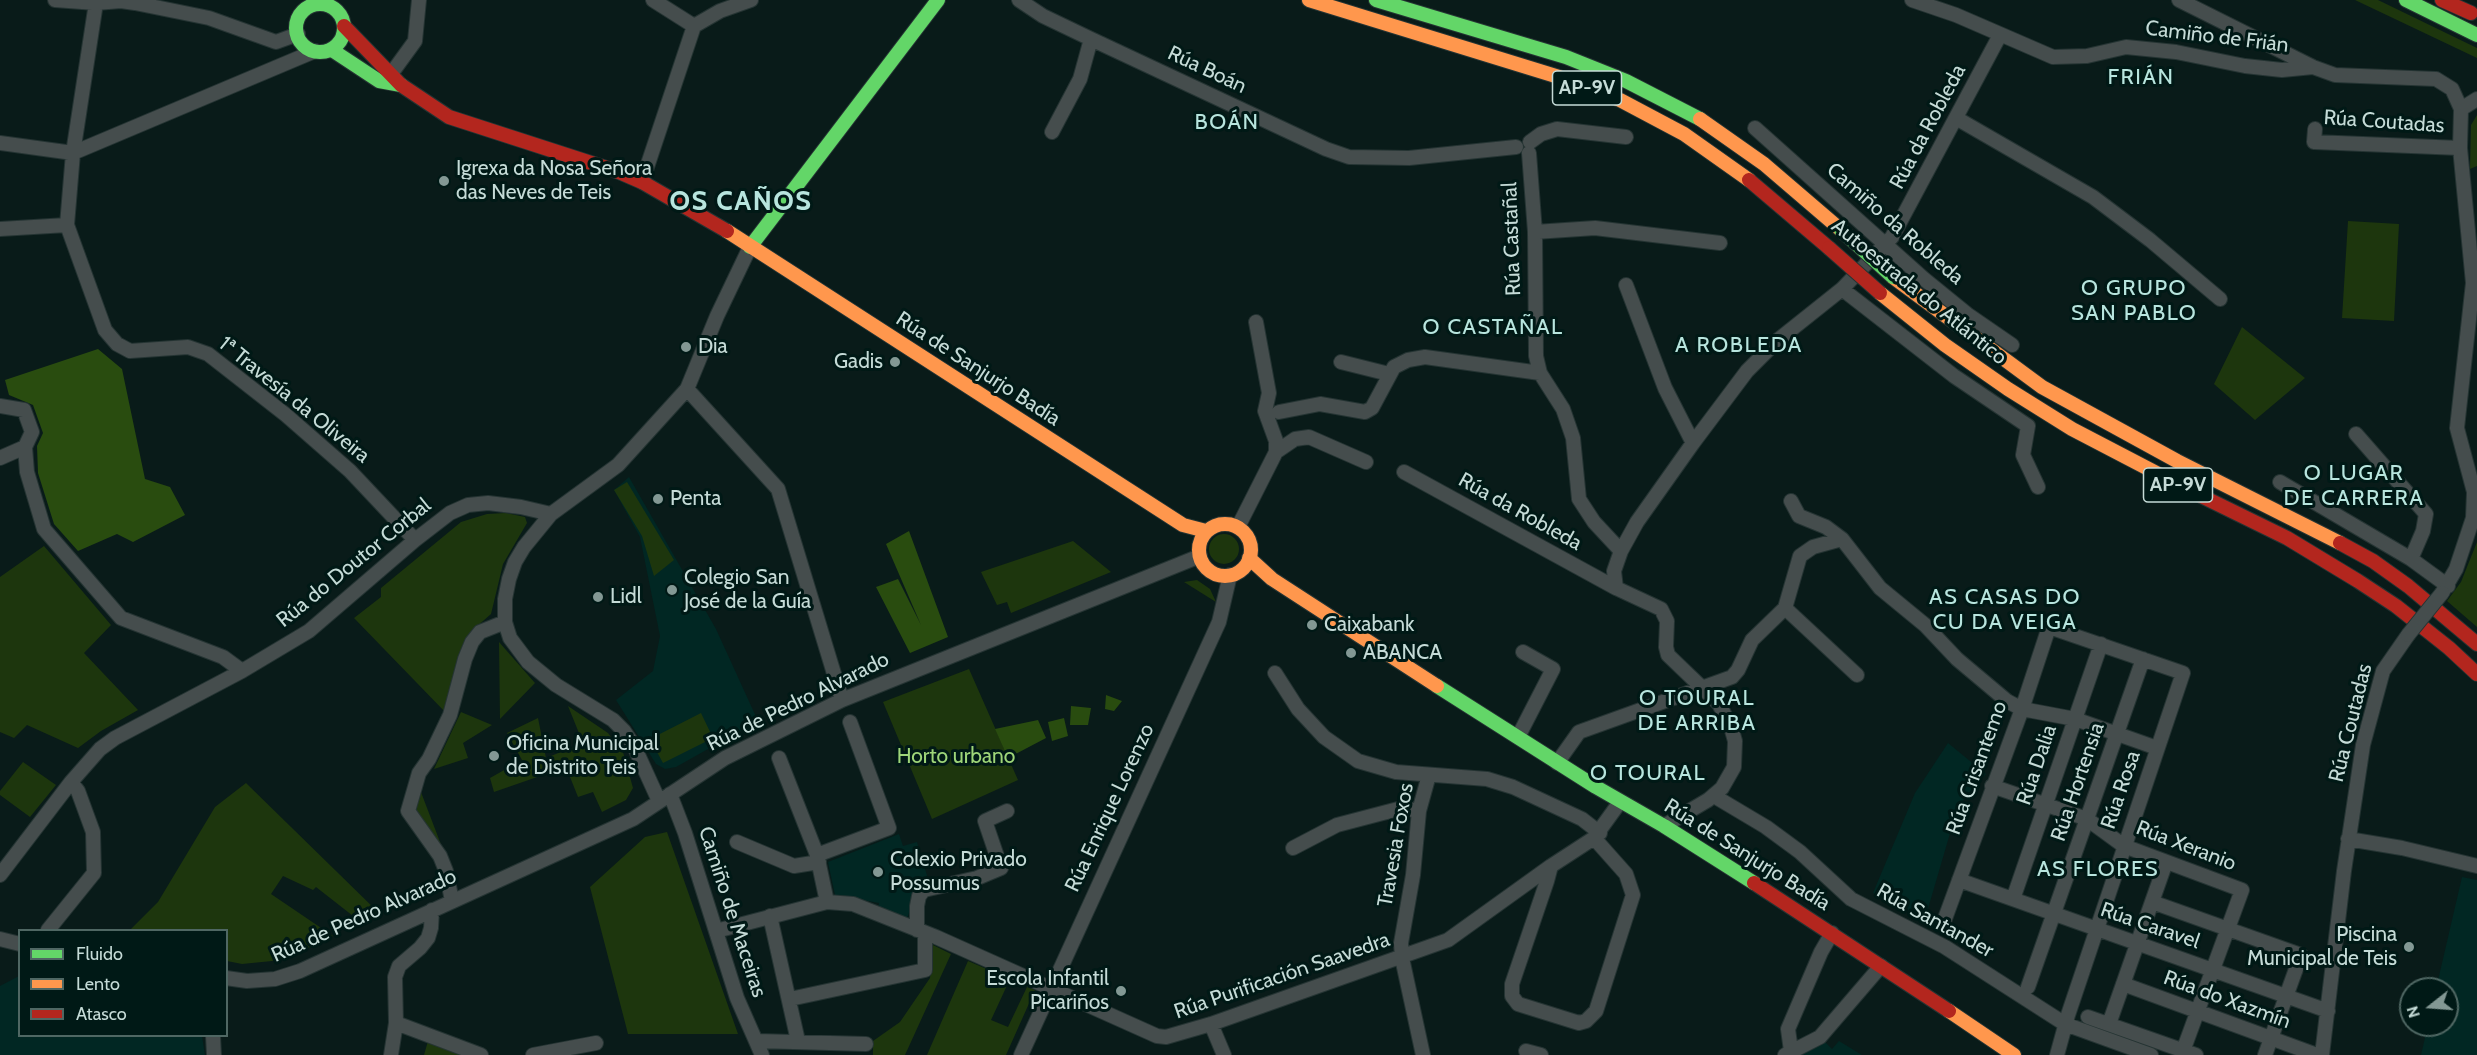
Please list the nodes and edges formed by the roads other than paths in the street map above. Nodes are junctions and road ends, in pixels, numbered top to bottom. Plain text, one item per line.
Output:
1 (55, 0) edge
2 (121, 0) edge
3 (419, 0) edge
4 (653, 0) edge
5 (751, 0) edge
6 (938, 0) edge
7 (1019, 0) edge
8 (1309, 0) edge
9 (1376, 0) edge
10 (1912, 0) edge
11 (2179, 0) edge
12 (2406, 0) edge
13 (2442, 0) edge
14 (2463, 0) edge
15 (96, 3) junction
16 (326, 3) edge
17 (298, 7) edge
18 (2474, 10) edge
19 (344, 26) junction
20 (694, 26) junction
21 (2477, 34) edge
22 (2000, 35) junction
23 (299, 38) junction
24 (1091, 39) junction
25 (332, 50) junction
26 (315, 51) junction
27 (290, 61) junction
28 (2313, 67) junction
29 (391, 74) junction
30 (401, 85) junction
31 (2477, 99) edge
32 (2461, 109) junction
33 (1956, 118) junction
34 (1755, 128) dead end
35 (2314, 129) dead end
36 (1052, 132) dead end
37 (1626, 137) dead end
38 (0, 143) edge
39 (1525, 147) junction
40 (2460, 148) junction
41 (73, 153) junction
42 (642, 183) junction
43 (67, 225) junction
44 (0, 229) edge
45 (1535, 232) junction
46 (1720, 243) dead end
47 (1885, 245) junction
48 (750, 247) junction
49 (2475, 283) edge
50 (1626, 285) dead end
51 (1842, 289) junction
52 (2220, 299) dead end
53 (1256, 322) dead end
54 (2012, 345) dead end
55 (1341, 362) dead end
56 (1540, 373) junction
57 (1389, 374) junction
58 (687, 389) junction
59 (0, 406) edge
60 (1279, 412) dead end
61 (2356, 434) dead end
62 (1693, 443) junction
63 (25, 447) junction
64 (1276, 452) junction
65 (0, 458) edge
66 (1366, 462) dead end
67 (1404, 472) dead end
68 (2280, 482) dead end
69 (2038, 488) dead end
70 (1791, 501) dead end
71 (551, 514) junction
72 (2475, 519) edge
73 (1183, 525) junction
74 (1238, 528) junction
75 (1206, 531) junction
76 (1842, 539) junction
77 (415, 540) junction
78 (1621, 550) junction
79 (1199, 551) junction
80 (1249, 558) junction
81 (2411, 559) junction
82 (1234, 574) junction
83 (1272, 579) junction
84 (1616, 588) junction
85 (2445, 590) junction
86 (1785, 608) junction
87 (505, 622) junction
88 (2101, 644) junction
89 (2477, 644) edge
90 (1522, 652) dead end
91 (2144, 659) junction
92 (243, 671) junction
93 (1275, 672) dead end
94 (2477, 674) edge
95 (1857, 675) dead end
96 (1703, 689) junction
97 (842, 700) junction
98 (2022, 709) junction
99 (2075, 719) junction
100 (850, 722) dead end
101 (2117, 734) junction
102 (1518, 737) junction
103 (2157, 748) junction
104 (779, 758) dead end
105 (1557, 763) junction
106 (1429, 775) junction
107 (71, 782) junction
108 (1992, 786) junction
109 (1714, 796) junction
110 (664, 798) junction
111 (1620, 802) junction
112 (2046, 804) junction
113 (1007, 811) dead end
114 (1419, 811) junction
115 (2087, 819) junction
116 (1664, 826) junction
117 (1597, 835) junction
118 (2348, 839) junction
119 (737, 842) dead end
120 (2124, 846) junction
121 (1293, 848) dead end
122 (818, 859) junction
123 (2166, 862) junction
124 (1551, 866) junction
125 (2477, 866) edge
126 (0, 875) edge
127 (1959, 880) junction
128 (2013, 899) junction
129 (452, 901) junction
130 (827, 902) junction
131 (2152, 902) junction
132 (432, 910) junction
133 (2054, 914) junction
134 (770, 916) junction
135 (1943, 924) dead end
136 (49, 929) edge
137 (2098, 929) junction
138 (2228, 929) junction
139 (716, 931) junction
140 (921, 931) junction
141 (1832, 933) junction
142 (0, 939) edge
143 (2137, 943) junction
144 (18, 944) edge
145 (1402, 958) junction
146 (1881, 966) junction
147 (2212, 970) junction
148 (228, 978) edge
149 (2123, 984) junction
150 (2028, 987) dead end
151 (1051, 989) junction
152 (2286, 996) junction
153 (790, 999) junction
154 (2197, 1011) junction
155 (2328, 1011) junction
156 (2088, 1017) dead end
157 (396, 1023) junction
158 (1211, 1024) junction
159 (2066, 1024) junction
160 (2109, 1024) junction
161 (213, 1037) edge
162 (2271, 1038) junction
163 (758, 1041) junction
164 (798, 1041) junction
165 (596, 1043) dead end
166 (866, 1044) dead end
167 (1526, 1051) dead end
168 (1788, 1053) edge
169 (2190, 1053) edge
170 (214, 1055) edge
171 (391, 1055) edge
172 (482, 1055) edge
173 (533, 1055) edge
174 (762, 1055) edge
175 (1021, 1055) edge
176 (1224, 1055) edge
177 (1423, 1055) edge
178 (1541, 1055) edge
179 (2014, 1055) edge
180 (2057, 1055) edge
181 (2151, 1055) edge
182 (2265, 1055) edge
183 (2317, 1055) edge
184 (2322, 1055) edge

1 - 15 street
2 - 15 street
2 - 23 street
3 - 29 street
4 - 20 street
5 - 20 street
6 - 48 main road
7 - 24 street, Rúa Boán
8 - 94 main road, Autoestrada do Atlántico / AP-9V, bridge
9 - 89 main road, Autoestrada do Atlántico / AP-9V, bridge
10 - 22 street, Camiño de Frián
11 - 28 street, Rúa Coutadas
12 - 21 main road
13 - 18 main road
14 - 18 main road
15 - 41 street, 1ª Travesía da Oliveira
16 - 17 main road
16 - 19 main road
17 - 23 main road
19 - 25 main road
19 - 29 main road
20 - 42 street
22 - 28 street, Camiño de Frián
22 - 33 street, Rúa da Robleda
23 - 26 main road
23 - 27 street
24 - 36 street
24 - 39 street, Rúa Boán
25 - 26 main road
25 - 30 main road
26 - 27 street
27 - 41 street
28 - 32 street, Rúa Coutadas
29 - 30 main road
30 - 42 main road, Rúa de Sanjurjo Badía
31 - 32 street, Rúa Coutadas
32 - 40 street, Rúa Coutadas
33 - 47 street, Rúa da Robleda
33 - 52 street
34 - 47 street, Camiño da Robleda
35 - 40 street, Rúa Coutadas
37 - 39 street, Rúa Boán
38 - 41 street
39 - 45 street, Rúa Castañal
40 - 49 street, Rúa Coutadas
41 - 43 street, 1ª Travesía da Oliveira
42 - 48 main road, Rúa de Sanjurjo Badía
43 - 44 street
43 - 77 street, 1ª Travesía da Oliveira
45 - 46 street
45 - 56 street, Rúa Castañal
47 - 51 street, Rúa da Robleda
47 - 54 street, Camiño da Robleda
48 - 58 street
48 - 73 main road, Rúa de Sanjurjo Badía
49 - 72 street, Rúa Coutadas
50 - 62 street
51 - 62 street, Rúa da Robleda
51 - 69 street
53 - 64 street
55 - 57 street
56 - 57 street
56 - 78 street, Rúa Castañal
57 - 60 street
58 - 71 street
58 - 97 street
59 - 63 street
61 - 81 street
62 - 78 street, Rúa da Robleda
63 - 65 street
63 - 92 street
64 - 66 street
64 - 74 street
67 - 84 street, Rúa da Robleda
68 - 81 street
70 - 76 street
71 - 77 street, Rúa do Doutor Corbal
71 - 87 street, Camiño de Maceiras
72 - 85 street, Rúa Coutadas
73 - 75 main road, Rúa de Sanjurjo Badía
73 - 79 main road, Rúa de Sanjurjo Badía
74 - 75 main road, Rúa de Sanjurjo Badía
74 - 80 main road
75 - 79 main road
76 - 86 street
76 - 98 street
77 - 92 street, Rúa do Doutor Corbal
78 - 84 street, Rúa da Robleda
79 - 82 main road, Rúa de Sanjurjo Badía
79 - 97 street, Rúa de Pedro Alvarado
80 - 82 main road
80 - 83 main road, Rúa de Sanjurjo Badía
81 - 85 street
82 - 83 main road, Rúa de Sanjurjo Badía
82 - 151 street, Rúa Enrique Lorenzo
83 - 102 main road, Rúa de Sanjurjo Badía
84 - 96 street, Rúa da Robleda
85 - 118 street, Rúa Coutadas, bridge
86 - 95 street
86 - 96 street
87 - 110 street, Camiño de Maceiras
87 - 129 street
88 - 91 street
88 - 98 street, Rúa Crisantemo
88 - 99 street, Rúa Dalia
90 - 102 street
91 - 101 street, Rúa Hortensia
91 - 103 street, Rúa Rosa
92 - 107 street, Rúa do Doutor Corbal
93 - 106 street
96 - 105 street
96 - 109 street, Rúa da Robleda
97 - 110 street, Rúa de Pedro Alvarado
98 - 99 street
98 - 108 street, Rúa Crisantemo
99 - 101 street
99 - 112 street, Rúa Dalia
100 - 122 street
101 - 103 street
101 - 115 street, Rúa Hortensia
102 - 105 main road, Rúa de Sanjurjo Badía
103 - 120 street, Rúa Rosa
104 - 122 street
105 - 111 main road, Rúa de Sanjurjo Badía
106 - 114 street, Travesia Foxos
106 - 117 street
107 - 126 street, Rúa do Doutor Corbal
107 - 136 street
108 - 112 street, Rúa Xeranio
108 - 127 street, Rúa Crisantemo
109 - 116 street, Rúa da Robleda
109 - 159 street, Rúa Santander
110 - 129 street, Rúa de Pedro Alvarado
110 - 139 street, Camiño de Maceiras
111 - 116 main road, Rúa de Sanjurjo Badía
111 - 117 street, Rúa Purificación Saavedra
112 - 115 street, Rúa Xeranio
112 - 128 street, Rúa Dalia
113 - 140 street
114 - 121 street
114 - 145 street, Travesia Foxos
115 - 120 street, Rúa Xeranio
115 - 133 street, Rúa Hortensia
116 - 141 main road, Rúa de Sanjurjo Badía
117 - 124 street, Rúa Purificación Saavedra
117 - 124 street
118 - 125 street
118 - 155 street, Rúa Coutadas
119 - 122 street
120 - 123 street, Rúa Xeranio
120 - 137 street, Rúa Rosa
122 - 130 street
123 - 131 street
123 - 138 street, Rúa Xeranio
124 - 145 street, Rúa Purificación Saavedra
127 - 128 street, Rúa Caravel
127 - 135 street, Rúa Crisantemo
128 - 133 street, Rúa Caravel
129 - 132 street, Rúa de Pedro Alvarado
130 - 134 street, Rúa Purificación Saavedra
130 - 140 street, Rúa Purificación Saavedra
131 - 138 street
131 - 143 street
132 - 148 street, Rúa de Pedro Alvarado
132 - 157 street
133 - 137 street, Rúa Caravel
133 - 150 street, Rúa Hortensia
134 - 139 street, Rúa Purificación Saavedra
134 - 153 street
137 - 143 street, Rúa Caravel
137 - 159 street, Rúa Rosa
138 - 147 street, Rúa Xeranio
138 - 152 street
139 - 163 street, Camiño de Maceiras
140 - 151 street, Rúa Purificación Saavedra
140 - 153 street
141 - 146 main road, Rúa de Sanjurjo Badía
141 - 168 street
142 - 144 street
143 - 147 street, Rúa Caravel
143 - 149 street
145 - 158 street, Rúa Purificación Saavedra
145 - 177 street, Travesia Foxos
146 - 168 street
146 - 179 main road, Rúa de Sanjurjo Badía
147 - 152 street, Rúa Caravel
147 - 154 street, Rúa Xeranio
149 - 154 street, Rúa do Xazmín
149 - 160 street
151 - 158 street, Rúa Purificación Saavedra
151 - 175 street, Rúa Enrique Lorenzo
152 - 155 street, Rúa Caravel
152 - 162 street
153 - 164 street
154 - 162 street, Rúa do Xazmín
154 - 169 street, Rúa Xeranio
155 - 184 street, Rúa Coutadas
156 - 160 street
157 - 171 street
157 - 172 street
158 - 176 street
159 - 180 street
159 - 181 street, Rúa Santander
160 - 169 street
161 - 170 street
162 - 182 street
162 - 183 street, Rúa do Xazmín
163 - 164 street
163 - 174 street, Camiño de Maceiras
164 - 166 street
165 - 173 street
167 - 178 street

